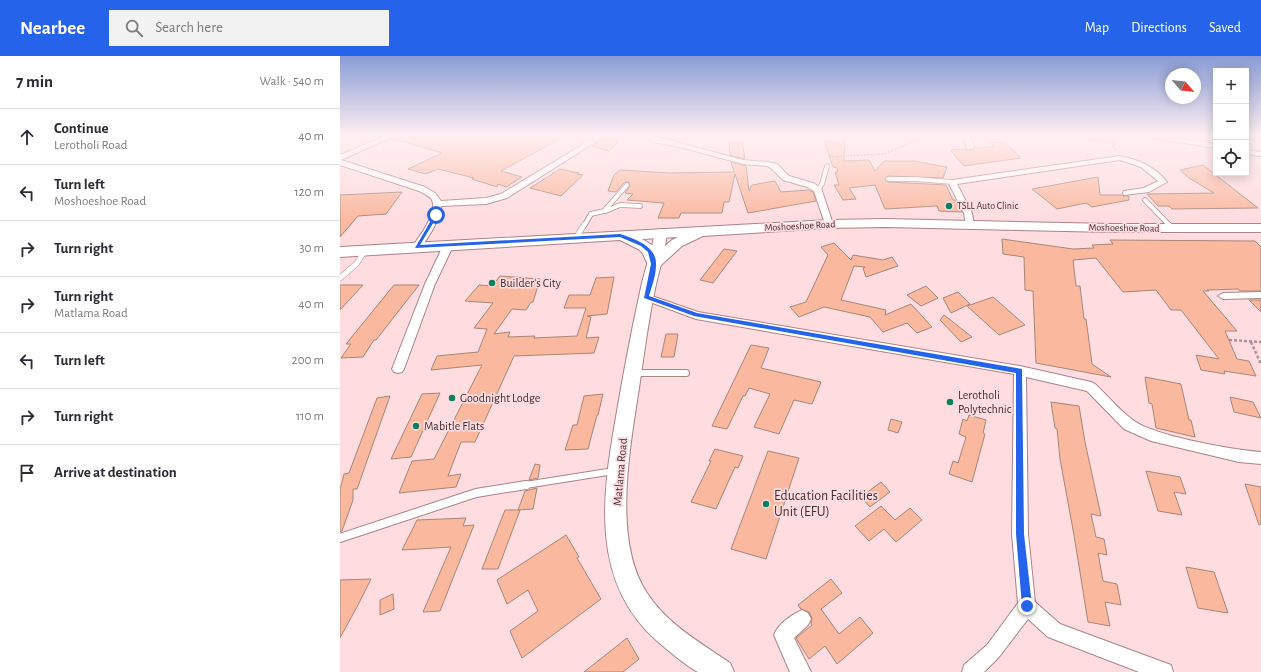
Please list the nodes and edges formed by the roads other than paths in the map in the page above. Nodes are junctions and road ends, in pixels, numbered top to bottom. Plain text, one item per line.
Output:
1 (348, 165) edge
2 (555, 165) edge
3 (770, 165) edge
4 (1073, 165) edge
5 (1143, 165) edge
6 (827, 166) dead end
7 (888, 179) dead end
8 (952, 182) junction
9 (627, 186) dead end
10 (818, 190) junction
11 (1127, 193) dead end
12 (1145, 200) dead end
13 (438, 204) junction
14 (640, 206) dead end
15 (604, 211) junction
16 (829, 224) junction
17 (970, 225) junction
18 (1172, 228) junction
19 (705, 230) junction
20 (1259, 230) edge
21 (661, 233) junction
22 (620, 236) junction
23 (576, 238) junction
24 (448, 246) junction
25 (417, 247) junction
26 (365, 251) junction
27 (340, 252) edge
28 (654, 264) junction
29 (340, 278) edge
30 (1261, 295) edge
31 (1223, 296) dead end
32 (646, 297) junction
33 (398, 369) dead end
34 (1020, 371) junction
35 (632, 373) junction
36 (686, 373) dead end
37 (1261, 458) edge
38 (618, 471) junction
39 (340, 538) edge
40 (1027, 606) junction
41 (802, 619) dead end
42 (721, 672) edge
43 (802, 672) edge
44 (971, 672) edge
45 (1164, 672) edge

1 - 13 street
2 - 13 street
3 - 10 street
4 - 8 street
5 - 11 street
6 - 10 lane
7 - 8 lane
8 - 17 street
9 - 15 lane
10 - 16 street
12 - 18 lane
13 - 25 street
14 - 15 lane
15 - 23 lane
16 - 17 main road, Moshoeshoe Road
16 - 19 main road, Moshoeshoe Road
17 - 18 main road, Moshoeshoe Road
18 - 20 main road, Moshoeshoe Road
19 - 21 main road, Moshoeshoe Road
19 - 28 main road
21 - 22 main road, Moshoeshoe Road
21 - 28 street, Matlama Road
22 - 23 main road, Moshoeshoe Road
22 - 28 main road
23 - 24 main road, Moshoeshoe Road
24 - 25 main road, Moshoeshoe Road
24 - 33 street
25 - 26 main road, Moshoeshoe Road
26 - 27 main road, Moshoeshoe Road
26 - 29 lane
28 - 32 street, Matlama Road
30 - 31 street
32 - 34 street
32 - 35 street, Matlama Road
34 - 37 street
34 - 40 street
35 - 36 lane
35 - 38 street, Matlama Road
38 - 39 lane
38 - 42 street, Matlama Road
40 - 44 street
40 - 45 street
41 - 43 street

